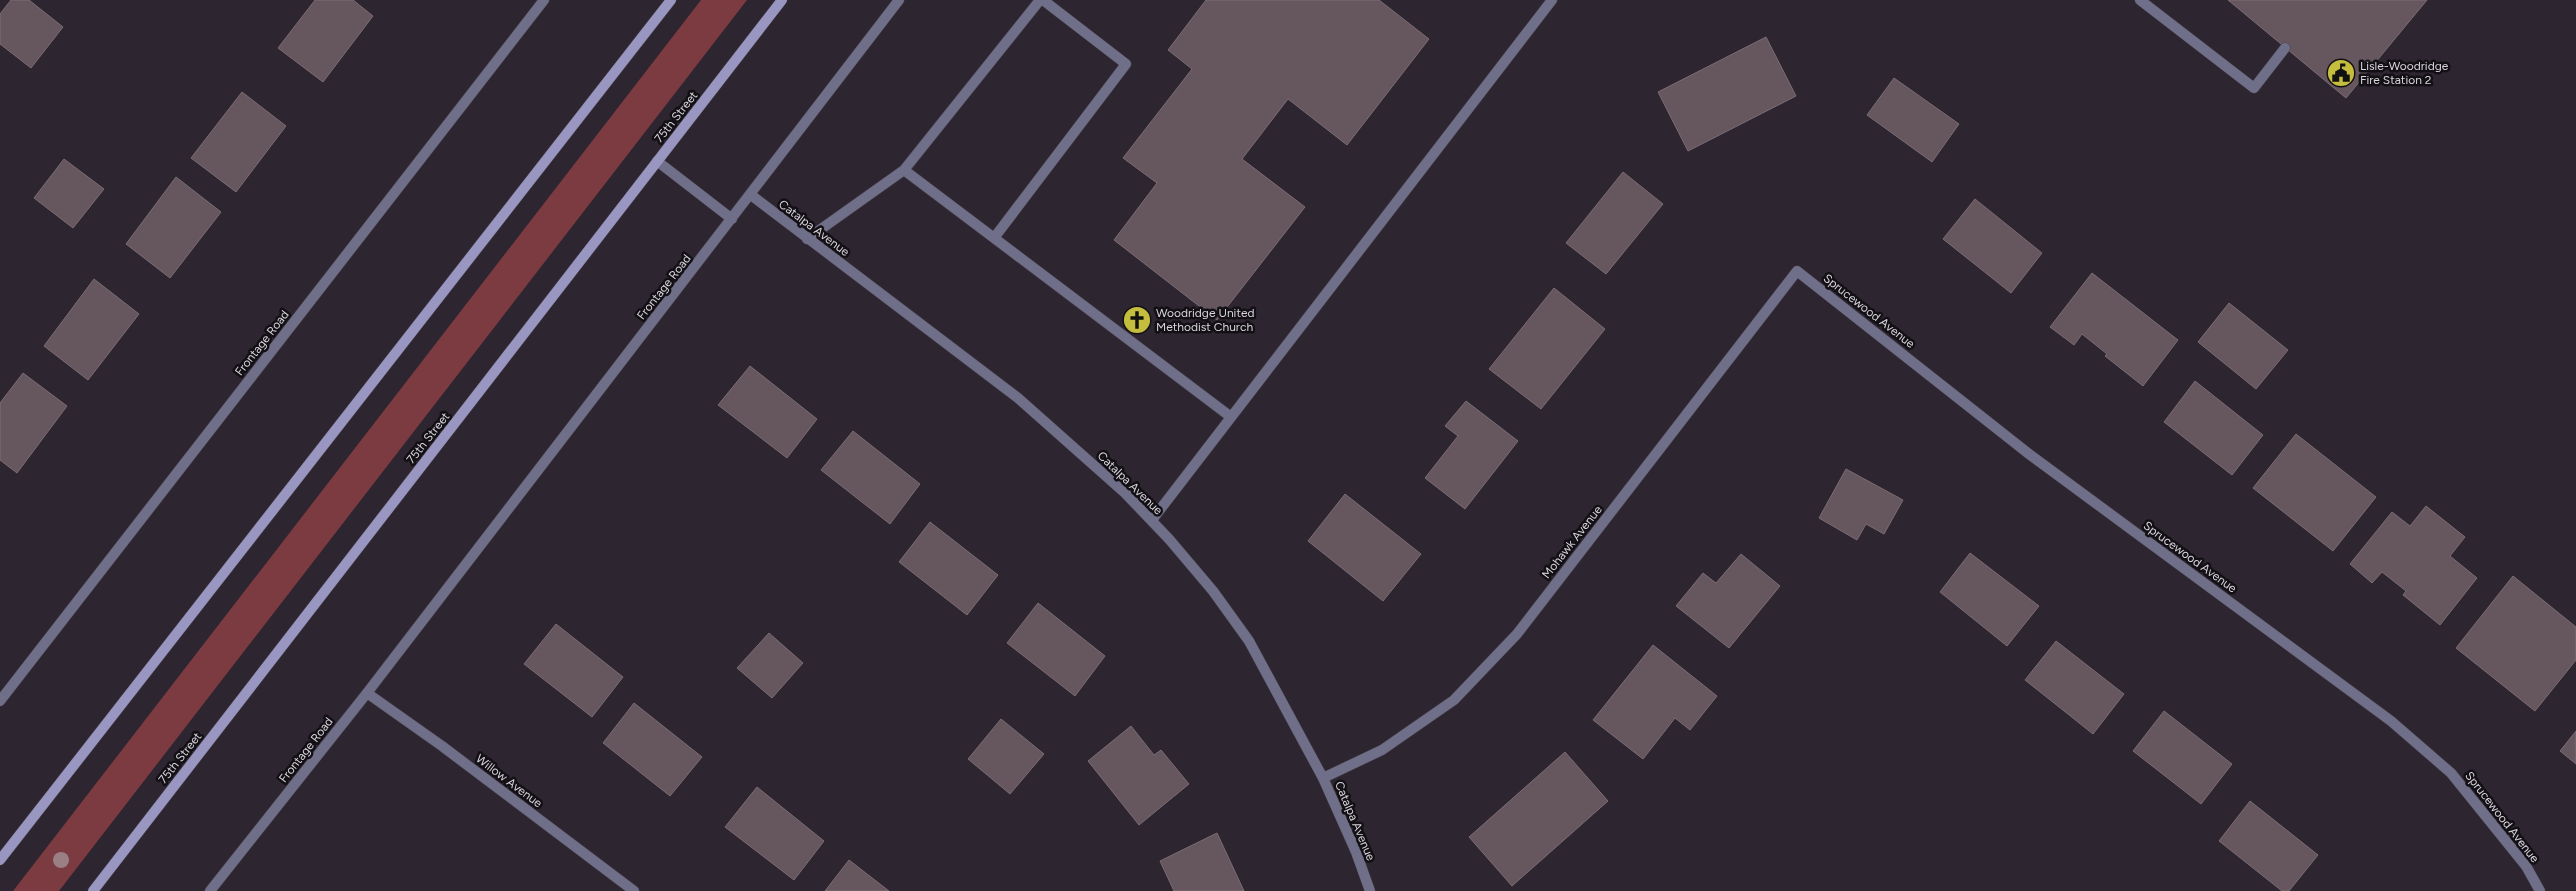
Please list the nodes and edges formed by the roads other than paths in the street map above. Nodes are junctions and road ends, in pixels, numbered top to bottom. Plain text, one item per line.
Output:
1 (544, 0) edge
2 (671, 0) edge
3 (782, 0) edge
4 (899, 0) edge
5 (1041, 0) edge
6 (1552, 0) edge
7 (2140, 0) edge
8 (2286, 48) dead end
9 (657, 162) junction
10 (904, 170) junction
11 (751, 195) junction
12 (732, 219) junction
13 (994, 238) junction
14 (808, 239) junction
15 (1796, 271) joint
16 (1231, 417) junction
17 (1152, 520) junction
18 (367, 693) junction
19 (0, 702) edge
20 (1323, 778) junction
21 (0, 860) edge
22 (94, 891) edge
23 (210, 891) edge
24 (634, 891) edge
25 (1370, 891) edge
26 (2540, 891) edge

1 - 19 street, Frontage Road
2 - 21 main road
3 - 9 main road, 75th Street
4 - 11 street
5 - 10 street
5 - 13 street
6 - 16 street
7 - 8 street
9 - 12 street
9 - 22 main road, 75th Street
10 - 13 street
10 - 14 street
11 - 12 street
11 - 14 street, Catalpa Avenue
12 - 18 street, Frontage Road
13 - 16 street
14 - 17 street, Catalpa Avenue
15 - 20 street, Mohawk Avenue
15 - 26 street, Sprucewood Avenue
16 - 17 street
17 - 20 street, Catalpa Avenue
18 - 23 street, Frontage Road
18 - 24 street, Willow Avenue
20 - 25 street, Catalpa Avenue

